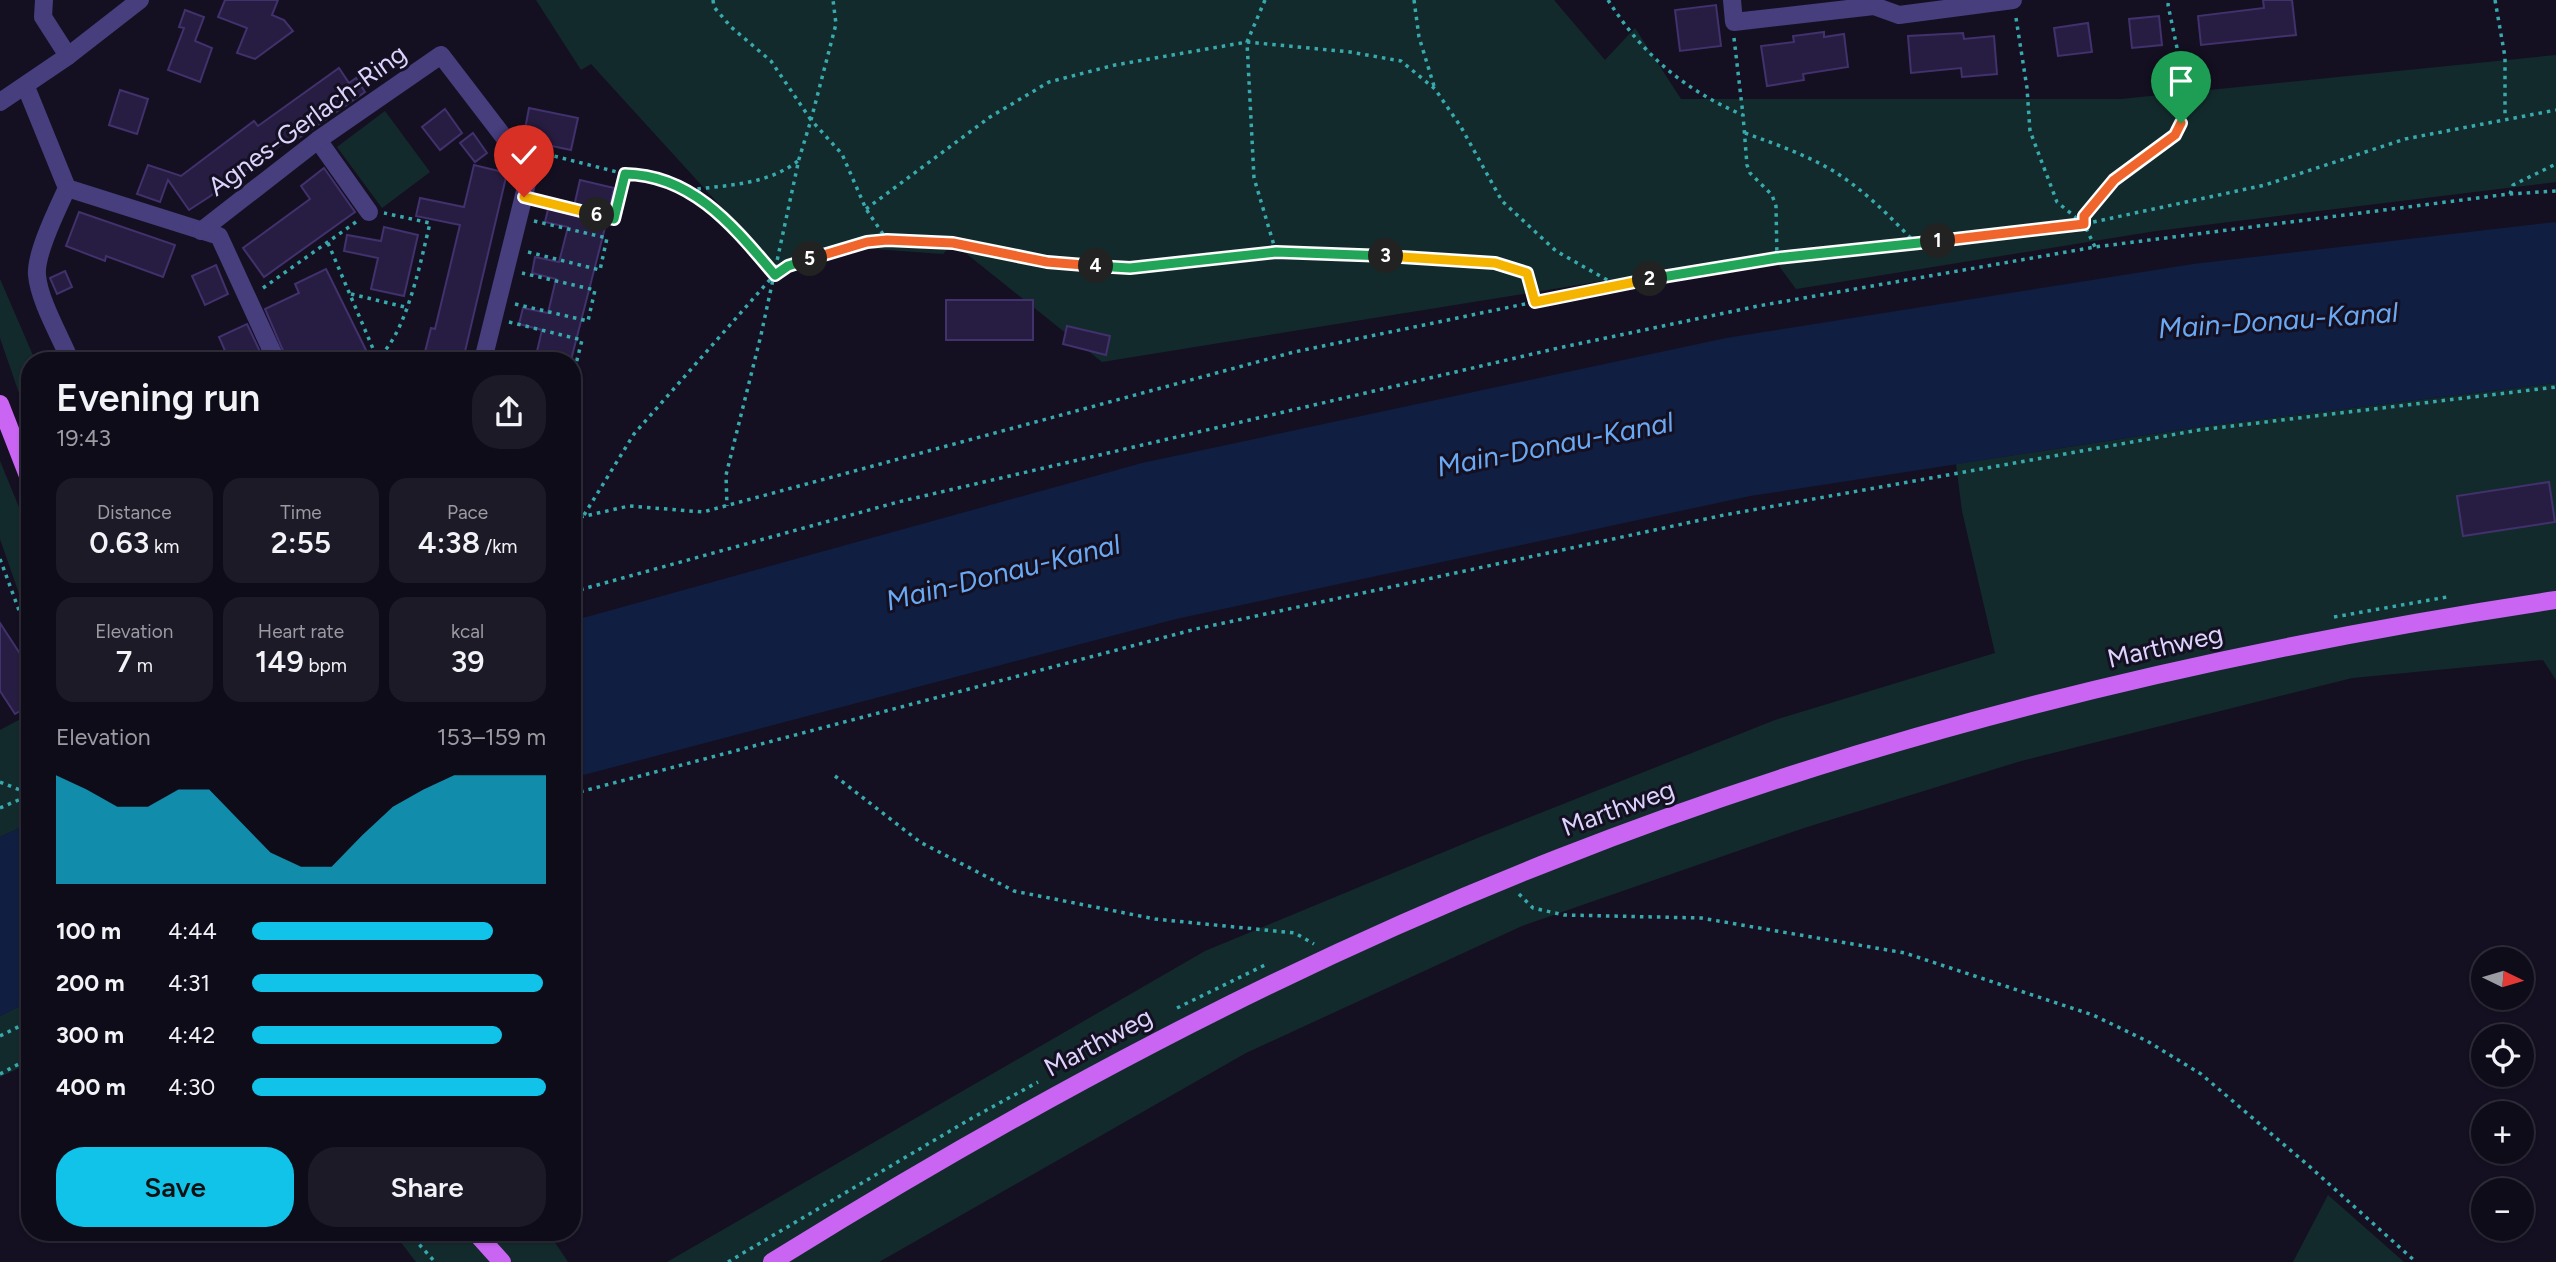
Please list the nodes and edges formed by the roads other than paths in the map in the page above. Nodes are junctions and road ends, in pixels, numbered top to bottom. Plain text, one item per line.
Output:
1 (44, 0) edge
2 (140, 0) edge
3 (1732, 0) edge
4 (2013, 1) edge
5 (68, 56) junction
6 (26, 87) junction
7 (0, 102) edge
8 (318, 140) junction
9 (67, 188) junction
10 (369, 212) road end
11 (201, 231) junction
12 (67, 352) edge
13 (273, 352) edge
14 (485, 352) edge
15 (0, 404) edge
16 (21, 458) edge
17 (2556, 600) edge
18 (483, 1241) edge
19 (502, 1262) edge
20 (772, 1262) edge

1 - 5 street
2 - 5 street
3 - 4 street
5 - 6 street
6 - 7 street
6 - 9 street
8 - 10 street
8 - 11 street, Agnes-Gerlach-Ring
8 - 14 street, Agnes-Gerlach-Ring
9 - 11 street, Agnes-Gerlach-Ring
9 - 12 street
11 - 13 street, Agnes-Gerlach-Ring
15 - 16 main road
17 - 20 main road, Marthweg
18 - 19 main road

